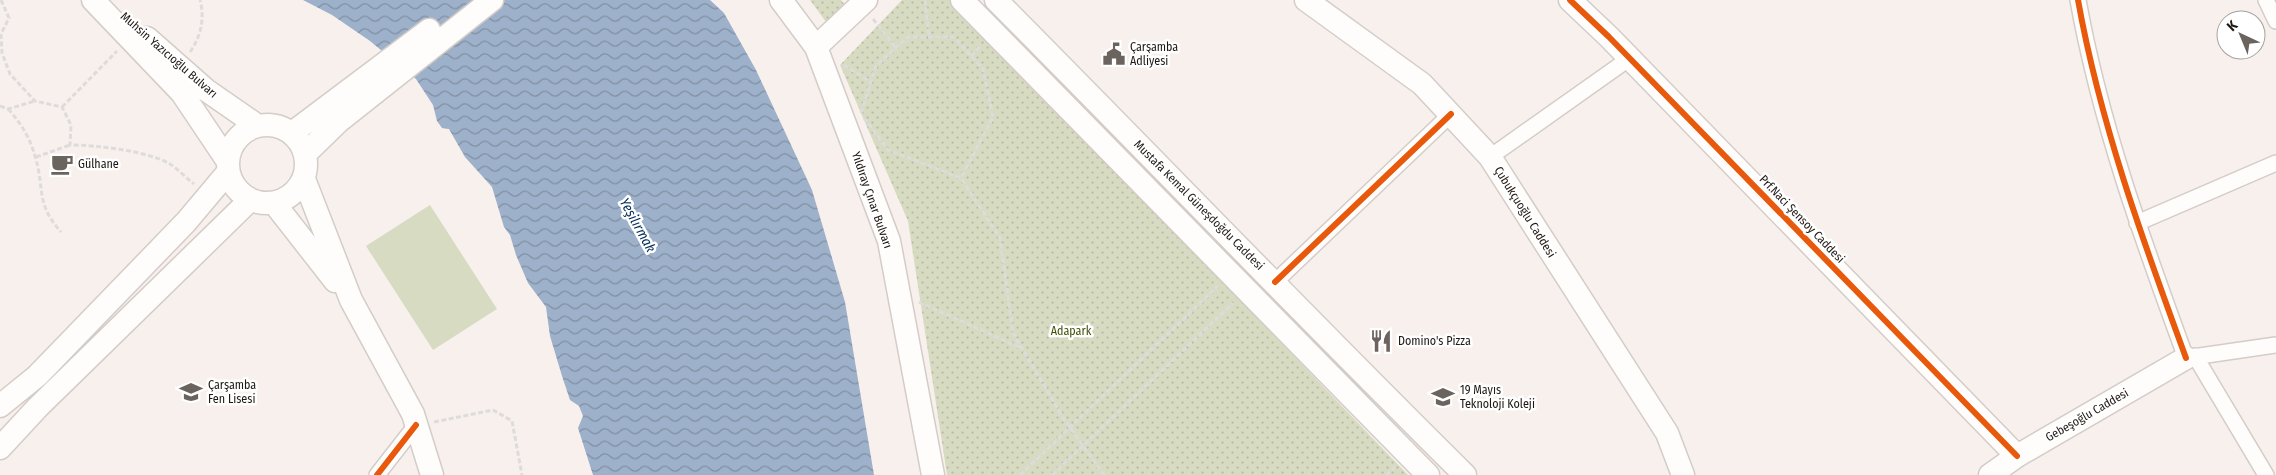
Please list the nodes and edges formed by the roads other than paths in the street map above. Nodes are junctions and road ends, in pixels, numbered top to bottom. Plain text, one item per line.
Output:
1 (92, 0) edge
2 (105, 0) edge
3 (468, 0) edge
4 (492, 0) edge
5 (781, 0) edge
6 (962, 0) edge
7 (996, 0) edge
8 (1306, 0) edge
9 (1570, 0) edge
10 (2078, 0) edge
11 (2266, 0) edge
12 (864, 2) edge
13 (2276, 21) edge
14 (816, 47) junction
15 (1630, 58) junction
16 (334, 114) junction
17 (1451, 114) junction
18 (258, 126) junction
19 (292, 133) junction
20 (305, 154) junction
21 (1490, 157) junction
22 (2276, 163) edge
23 (228, 166) junction
24 (304, 179) junction
25 (250, 200) junction
26 (274, 203) junction
27 (2137, 222) junction
28 (1275, 282) junction
29 (351, 300) junction
30 (2276, 345) edge
31 (2191, 357) junction
32 (0, 406) edge
33 (416, 425) junction
34 (0, 448) edge
35 (2017, 456) junction
36 (377, 475) edge
37 (432, 475) edge
38 (933, 475) edge
39 (1428, 475) edge
40 (1466, 475) edge
41 (1683, 475) edge
42 (1990, 475) edge
43 (2266, 475) edge

1 - 23 main road, Muhsin Yazıcıoğlu Bulvarı
2 - 18 main road, Muhsin Yazıcıoğlu Bulvarı
3 - 16 main road
4 - 16 main road
5 - 14 main road, Yıldıray Çınar Bulvarı
6 - 39 main road, Mustafa Kemal Güneşdoğdu Caddesi
7 - 28 main road, Mustafa Kemal Güneşdoğdu Caddesi
8 - 17 main road, Çubukçuoğlu Caddesi
9 - 15 main road, Prf.Naci Şensoy Caddesi
10 - 27 street
11 - 13 street
12 - 14 main road
14 - 38 main road, Yıldıray Çınar Bulvarı
15 - 21 street
15 - 35 main road, Prf.Naci Şensoy Caddesi
16 - 19 main road
16 - 20 main road
17 - 21 main road, Çubukçuoğlu Caddesi
17 - 28 street
18 - 19 main road
18 - 23 main road
19 - 20 main road
20 - 24 main road
21 - 41 main road, Çubukçuoğlu Caddesi
22 - 27 street
23 - 25 main road
23 - 32 main road
24 - 26 main road
24 - 29 main road
25 - 26 main road
25 - 34 main road
26 - 29 main road
27 - 31 street
28 - 40 main road, Mustafa Kemal Güneşdoğdu Caddesi
29 - 33 main road
30 - 31 street
31 - 35 main road, Gebeşoğlu Caddesi
31 - 43 street
33 - 36 street
33 - 37 main road
35 - 42 main road, Gebeşoğlu Caddesi

